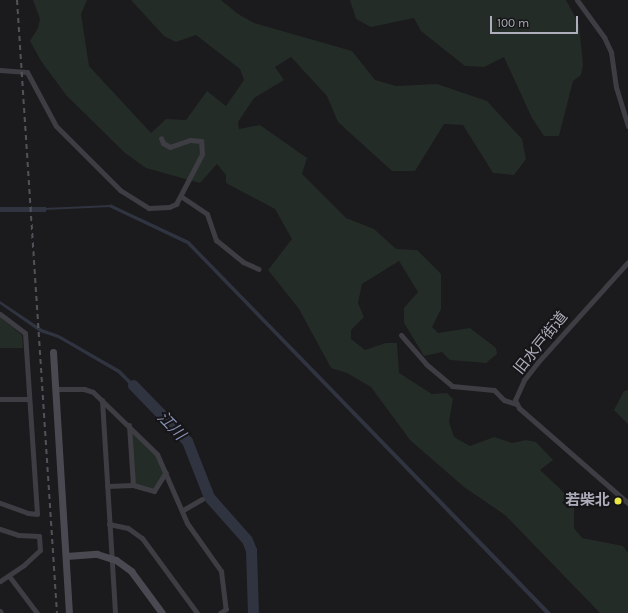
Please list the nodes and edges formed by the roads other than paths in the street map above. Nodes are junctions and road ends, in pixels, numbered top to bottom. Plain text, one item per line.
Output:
1 (577, 0) edge
2 (0, 70) edge
3 (628, 126) edge
4 (161, 138) dead end
5 (182, 197) junction
6 (628, 262) edge
7 (259, 270) dead end
8 (0, 314) edge
9 (401, 335) dead end
10 (53, 352) dead end
11 (55, 389) junction
12 (0, 399) edge
13 (29, 399) junction
14 (102, 400) junction
15 (516, 404) junction
16 (129, 425) junction
17 (166, 472) junction
18 (107, 486) junction
19 (133, 486) junction
20 (202, 499) dead end
21 (0, 503) edge
22 (628, 503) edge
23 (183, 510) junction
24 (109, 524) junction
25 (0, 529) edge
26 (66, 556) junction
27 (111, 557) junction
28 (9, 576) junction
29 (0, 582) edge
30 (37, 613) edge
31 (69, 613) edge
32 (115, 613) edge
33 (162, 613) edge
34 (197, 613) edge
35 (220, 613) edge

1 - 3 street
2 - 5 street
4 - 5 street
5 - 7 street
6 - 15 street, 旧水戸街道
8 - 13 street
9 - 15 street
10 - 11 street
11 - 14 street
11 - 26 street
12 - 13 street
13 - 21 street
14 - 16 street
14 - 18 street
15 - 22 street
16 - 17 street
16 - 19 street
17 - 19 street
17 - 23 street
18 - 19 street
18 - 24 street
20 - 23 street
23 - 35 street
24 - 27 street
24 - 34 street
25 - 28 street
26 - 27 street
26 - 31 street
27 - 32 street
27 - 33 street
28 - 29 street
28 - 30 street

